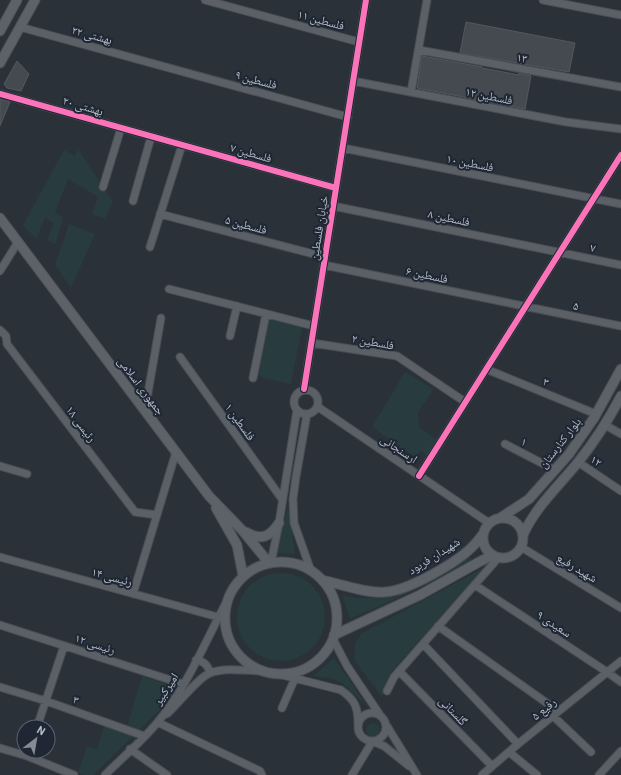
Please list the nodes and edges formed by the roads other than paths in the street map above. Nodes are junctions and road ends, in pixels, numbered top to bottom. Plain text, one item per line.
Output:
1 (17, 0) edge
2 (35, 0) edge
3 (206, 0) edge
4 (366, 0) edge
5 (427, 0) edge
6 (543, 0) edge
7 (621, 15) edge
8 (20, 27) junction
9 (0, 31) edge
10 (359, 42) junction
11 (419, 50) junction
12 (0, 64) edge
13 (159, 65) joint
14 (353, 81) junction
15 (621, 87) edge
16 (412, 92) junction
17 (0, 94) edge
18 (348, 117) junction
19 (121, 128) junction
20 (621, 129) edge
21 (152, 137) junction
22 (161, 139) joint
23 (182, 145) junction
24 (342, 148) junction
25 (621, 155) edge
26 (103, 188) dead end
27 (336, 188) junction
28 (593, 199) junction
29 (133, 201) dead end
30 (621, 204) edge
31 (333, 206) junction
32 (160, 214) junction
33 (0, 218) edge
34 (18, 242) junction
35 (150, 247) dead end
36 (560, 252) junction
37 (325, 257) junction
38 (324, 265) junction
39 (621, 265) edge
40 (0, 271) edge
41 (169, 289) dead end
42 (237, 306) junction
43 (526, 306) junction
44 (266, 314) junction
45 (161, 318) dead end
46 (314, 326) junction
47 (621, 326) edge
48 (0, 330) edge
49 (230, 336) dead end
50 (312, 343) junction
51 (180, 357) dead end
52 (486, 369) junction
53 (621, 369) edge
54 (253, 378) dead end
55 (304, 389) junction
56 (621, 396) edge
57 (465, 402) junction
58 (318, 407) junction
59 (145, 410) junction
60 (297, 410) junction
61 (307, 414) junction
62 (596, 414) junction
63 (605, 425) junction
64 (621, 434) edge
65 (505, 444) dead end
66 (176, 452) junction
67 (578, 462) junction
68 (0, 466) edge
69 (555, 470) junction
70 (27, 474) dead end
71 (419, 476) junction
72 (621, 491) edge
73 (209, 496) junction
74 (282, 499) junction
75 (157, 516) junction
76 (500, 518) junction
77 (279, 522) junction
78 (489, 523) junction
79 (242, 530) junction
80 (483, 534) junction
81 (523, 535) junction
82 (521, 547) junction
83 (496, 556) junction
84 (0, 557) edge
85 (270, 563) junction
86 (311, 571) junction
87 (243, 576) junction
88 (322, 580) junction
89 (475, 585) junction
90 (133, 594) junction
91 (227, 600) junction
92 (621, 608) edge
93 (218, 617) junction
94 (0, 625) edge
95 (438, 626) junction
96 (334, 637) junction
97 (423, 644) junction
98 (64, 646) junction
99 (196, 660) junction
100 (621, 661) edge
101 (399, 671) junction
102 (264, 672) junction
103 (607, 672) junction
104 (210, 673) junction
105 (278, 674) junction
106 (295, 678) junction
107 (621, 682) edge
108 (183, 684) junction
109 (0, 687) edge
110 (387, 691) dead end
111 (46, 701) junction
112 (282, 708) dead end
113 (556, 713) junction
114 (380, 715) junction
115 (40, 719) edge
116 (158, 723) junction
117 (358, 724) junction
118 (387, 726) junction
119 (144, 736) junction
120 (373, 742) junction
121 (518, 744) junction
122 (0, 748) edge
123 (130, 749) junction
124 (16, 751) edge
125 (509, 752) junction
126 (591, 752) dead end
127 (620, 755) edge
128 (41, 759) edge
129 (492, 766) junction
130 (415, 773) edge
131 (74, 775) edge
132 (104, 775) edge
133 (167, 775) edge
134 (262, 775) edge
135 (352, 775) edge
136 (484, 775) edge
137 (537, 775) edge
138 (599, 775) edge

1 - 9 main road
2 - 8 main road
3 - 10 street, فلسطین ۱۱
4 - 10 street, خیابان فلسطین
5 - 11 street
6 - 7 street
8 - 12 main road
8 - 13 street, بهشتی ۲۲
10 - 14 street, خیابان فلسطین
11 - 15 street, ۱۳
11 - 16 street
13 - 18 street, فلسطین ۹
14 - 16 street, فلسطین ۱۲
14 - 18 street, خیابان فلسطین
16 - 20 street, فلسطین ۱۲
17 - 19 street, بهشتی ۲۰
18 - 24 street, خیابان فلسطین
19 - 21 street, بهشتی ۲۰
19 - 26 street
21 - 22 street, بهشتی ۲۰
21 - 29 street
22 - 23 street, فلسطین ۷
23 - 27 street, فلسطین ۷
23 - 32 street
24 - 27 street, خیابان فلسطین
24 - 28 street, فلسطین ۱۰
25 - 28 street
27 - 31 street, خیابان فلسطین
28 - 30 street, فلسطین ۱۰
28 - 36 street
31 - 36 street, فلسطین ۸
31 - 37 street, خیابان فلسطین
32 - 35 street
32 - 37 street, فلسطین ۵
33 - 34 main road, جمهوری اسلامی
34 - 40 street
34 - 59 main road, جمهوری اسلامی
36 - 39 street, ۷
36 - 43 street
37 - 38 street, خیابان فلسطین
38 - 43 street, فلسطین ۶
38 - 46 street, خیابان فلسطین
41 - 42 street
42 - 44 street
42 - 49 street
43 - 47 street, ۵
43 - 52 street
44 - 46 street
44 - 54 street
45 - 59 street
46 - 50 street, خیابان فلسطین
48 - 75 street, رئیسی ۱۸
50 - 55 street, خیابان فلسطین
50 - 57 street, فلسطین ۲
51 - 74 street, فلسطین ۱
52 - 57 street
52 - 62 street, ۳
53 - 62 main road, بلوار کنارستان
55 - 58 street
55 - 60 street
56 - 63 main road, بلوار کنارستان
57 - 71 street
58 - 61 street
58 - 71 street, ارسنجانی
59 - 66 main road, جمهوری اسلامی
60 - 61 street
60 - 74 street
61 - 86 street
62 - 69 main road, بلوار کنارستان
63 - 64 street
63 - 67 main road, بلوار کنارستان
65 - 69 street, ۱
66 - 73 main road, جمهوری اسلامی
66 - 75 street
67 - 72 street, ۱۲
67 - 81 main road, بلوار کنارستان
68 - 70 street
69 - 76 main road, بلوار کنارستان
71 - 78 street, ارسنجانی
73 - 79 main road, جمهوری اسلامی
73 - 87 main road
74 - 77 street
75 - 90 street
76 - 78 main road
76 - 81 main road
77 - 79 main road
77 - 85 street
78 - 80 main road
79 - 85 main road, جمهوری اسلامی
80 - 83 main road
80 - 88 main road, شهيدان فربود
81 - 82 main road
82 - 83 main road
82 - 92 street, شهید رفیع
83 - 89 street
83 - 96 main road
84 - 90 street, رئیسی ۱۴
85 - 86 main road
85 - 87 main road
86 - 88 main road
87 - 91 main road
88 - 96 main road
89 - 95 street
89 - 103 street, سعیدی ۹
90 - 93 street, رئیسی ۱۴
91 - 93 street, امیرکبیر
91 - 102 main road
93 - 99 street, امیرکبیر
94 - 98 street, رئیسی ۱۲
95 - 97 street
95 - 113 street
96 - 105 main road
96 - 114 street
97 - 101 street
97 - 121 street
98 - 108 street, رئیسی ۱۲
98 - 111 street
99 - 104 street
99 - 108 street, امیرکبیر
100 - 103 street, رفیع ۵
101 - 110 street
101 - 129 street, گلستانی
102 - 104 street
102 - 105 main road
103 - 107 street, سعیدی ۹
103 - 113 street, رفیع ۵
104 - 116 street
105 - 106 street
106 - 112 street
106 - 117 street
108 - 116 street, امیرکبیر
109 - 111 street, ۳
111 - 115 street
111 - 119 street, ۳
113 - 121 street, رفیع ۵
113 - 126 street
114 - 117 street
114 - 118 street
116 - 119 street, امیرکبیر
116 - 134 street
117 - 120 street
118 - 120 street
118 - 130 street
119 - 123 street, امیرکبیر
120 - 130 street
120 - 135 street
121 - 125 street, رفیع ۵
122 - 124 street
123 - 132 street, امیرکبیر
123 - 133 street
125 - 129 street, رفیع ۵
125 - 137 street
127 - 138 street
128 - 131 street
129 - 136 street, رفیع ۵

